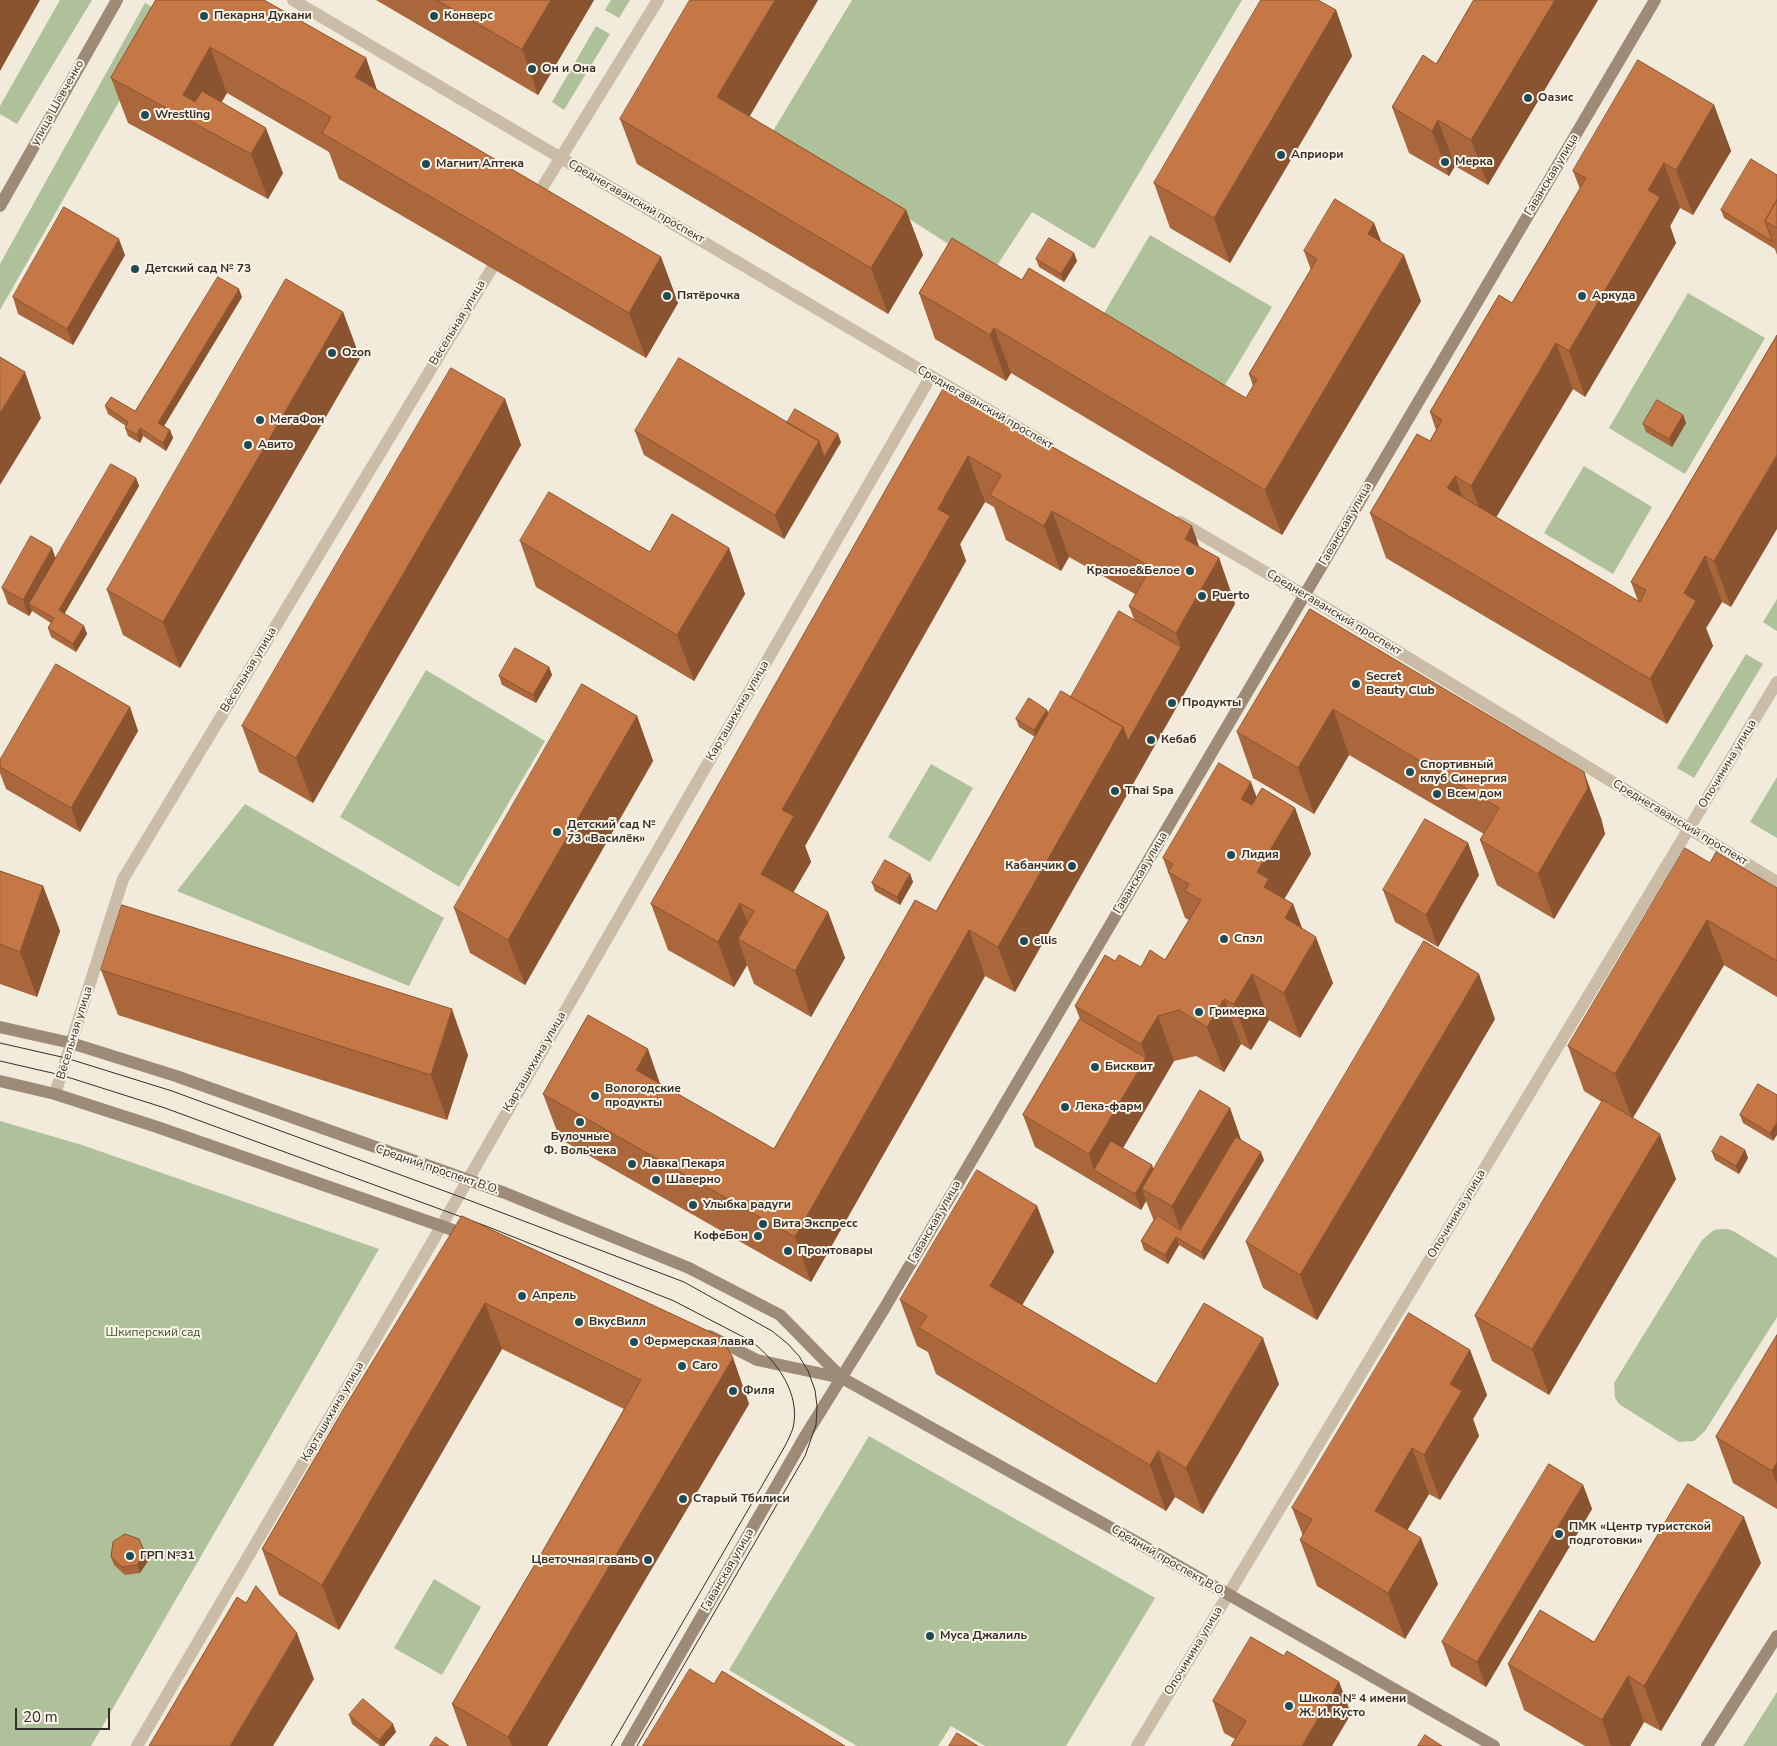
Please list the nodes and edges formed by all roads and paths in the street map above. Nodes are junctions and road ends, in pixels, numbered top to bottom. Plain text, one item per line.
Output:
1 (117, 0) edge
2 (293, 0) edge
3 (658, 0) edge
4 (1655, 0) edge
5 (561, 158) junction
6 (0, 206) edge
7 (526, 214) edge
8 (492, 268) edge
9 (932, 376) junction
10 (1058, 450) edge
11 (1168, 515) edge
12 (1305, 595) junction
13 (1777, 682) edge
14 (1689, 829) junction
15 (1777, 882) edge
16 (0, 1027) edge
17 (71, 1043) junction
18 (0, 1081) edge
19 (56, 1094) junction
20 (467, 1180) junction
21 (441, 1226) junction
22 (480, 1239) edge
23 (701, 1332) edge
24 (842, 1378) junction
25 (1228, 1594) junction
26 (1777, 1636) edge
27 (137, 1746) edge
28 (626, 1746) edge
29 (1136, 1746) edge
30 (1494, 1746) edge
31 (1707, 1746) edge

1 - 6 street, улица Шевченко
2 - 5 street, Среднегаванский проспект
3 - 5 street
4 - 12 street, Гаванская улица
5 - 7 street
5 - 9 street, Среднегаванский проспект
8 - 17 street, Вёсельная улица
9 - 10 street, Среднегаванский проспект
9 - 20 street, Карташихина улица
11 - 12 street, Среднегаванский проспект
12 - 14 street, Среднегаванский проспект
12 - 24 street, Гаванская улица
13 - 14 street, Опочинина улица
14 - 15 street, Среднегаванский проспект
14 - 25 street, Опочинина улица
16 - 17 street, Средний проспект В.О.
17 - 19 street, Вёсельная улица
17 - 20 street, Средний проспект В.О.
18 - 19 street
19 - 21 street
20 - 21 street, Карташихина улица
20 - 24 street, Средний проспект В.О.
21 - 22 street
21 - 27 street, Карташихина улица
23 - 24 street, Средний проспект В.О.
24 - 25 street, Средний проспект В.О.
24 - 28 street, Гаванская улица
25 - 29 street, Опочинина улица
25 - 30 street, Средний проспект В.О.
26 - 31 street

